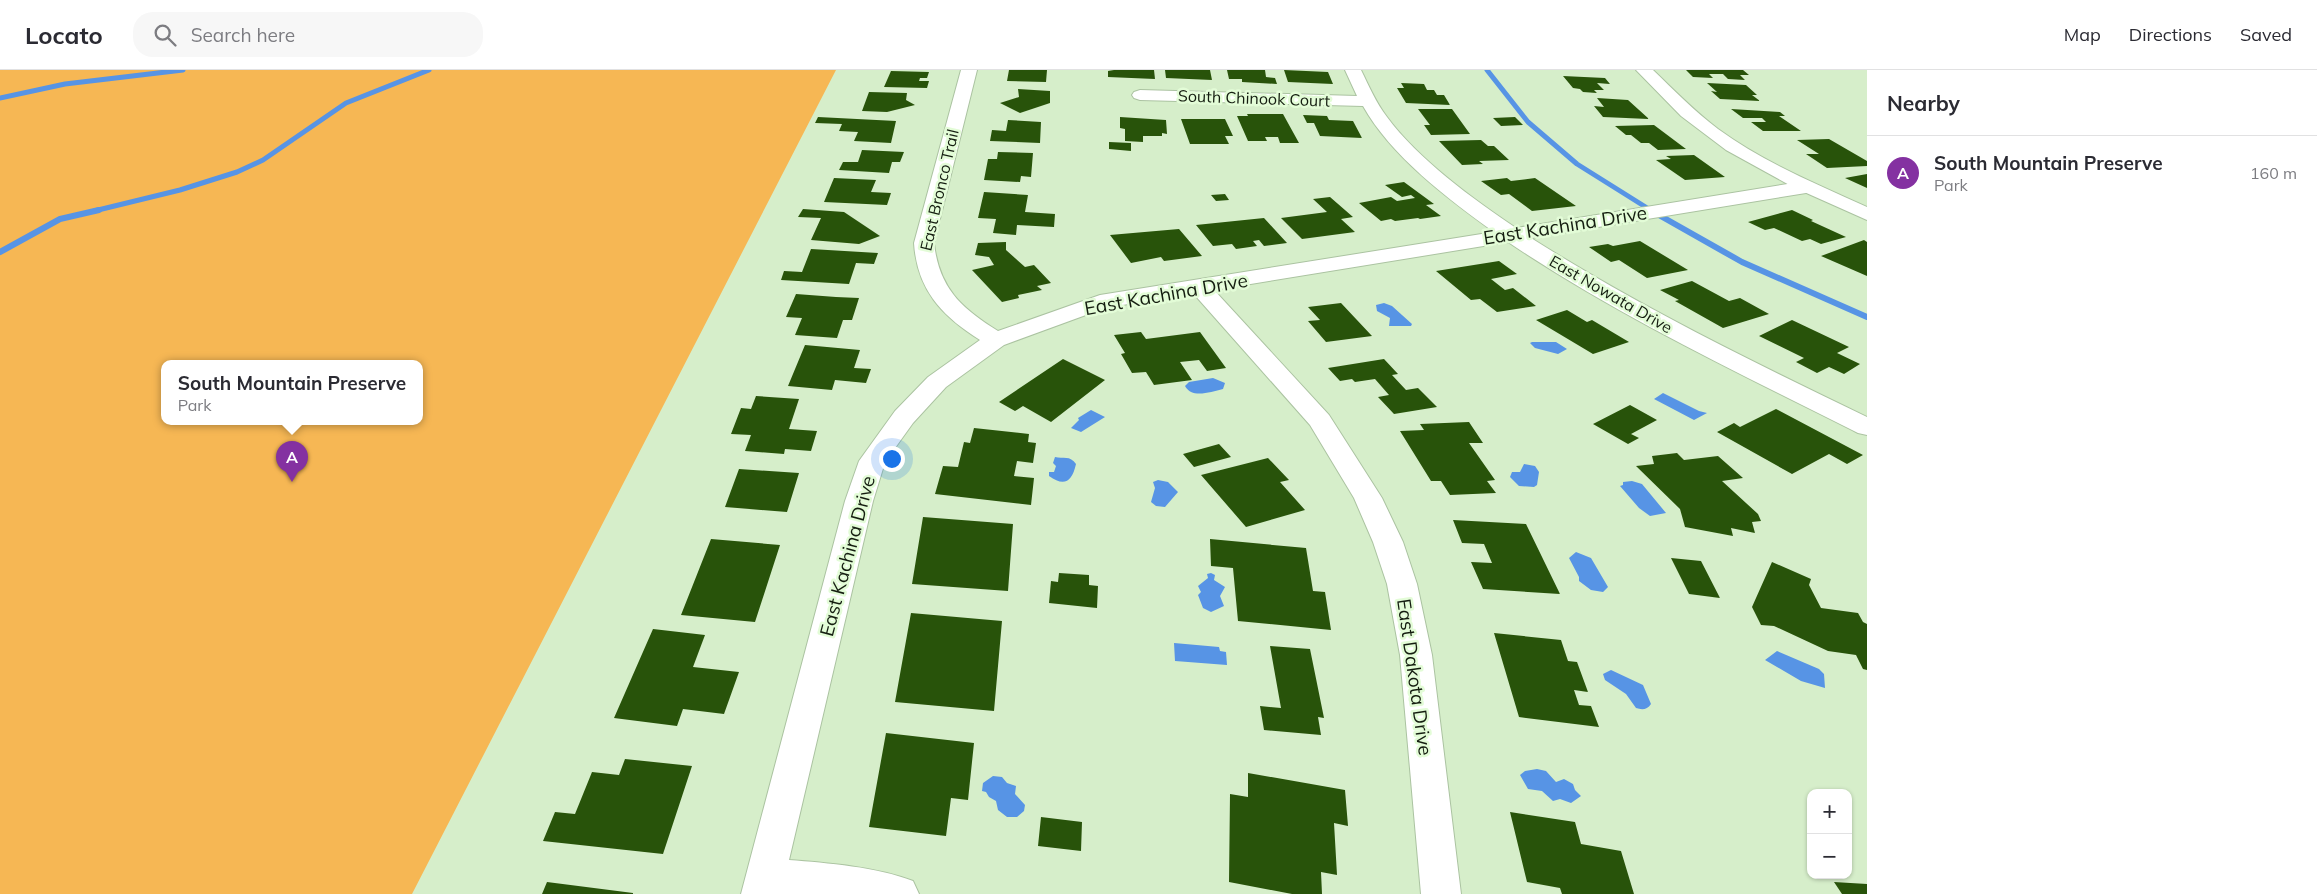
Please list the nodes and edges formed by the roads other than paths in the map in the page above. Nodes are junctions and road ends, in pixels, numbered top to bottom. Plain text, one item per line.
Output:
1 (969, 70) edge
2 (1353, 70) edge
3 (1644, 70) edge
4 (1140, 95) dead end
5 (1367, 101) junction
6 (1806, 187) junction
7 (1867, 214) edge
8 (1509, 234) junction
9 (1198, 287) junction
10 (996, 340) junction
11 (1867, 427) edge
12 (764, 885) edge
13 (899, 894) edge
14 (1441, 894) edge

1 - 10 street, East Bronco Trail
2 - 5 street, East Nowata Drive
3 - 6 street
4 - 5 street, South Chinook Court
5 - 8 street, East Nowata Drive
6 - 7 street
6 - 8 street, East Kachina Drive
8 - 9 street, East Kachina Drive
8 - 11 street, East Nowata Drive
9 - 10 street, East Kachina Drive
9 - 14 street, East Dakota Drive
10 - 12 street, East Kachina Drive
12 - 13 street

